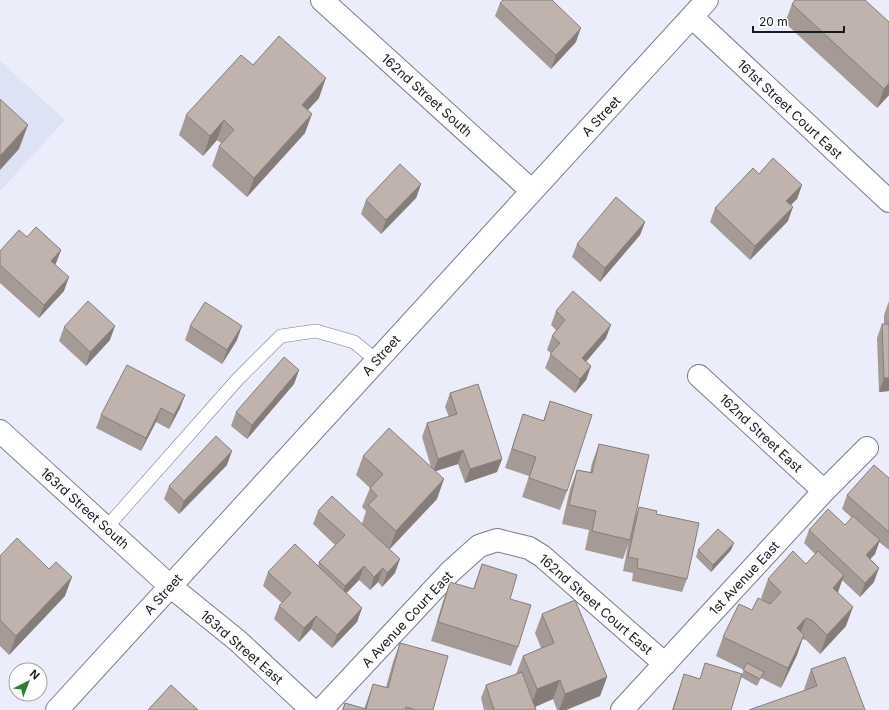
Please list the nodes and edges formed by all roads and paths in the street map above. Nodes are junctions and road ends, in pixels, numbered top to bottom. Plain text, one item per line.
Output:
1 (322, 0) edge
2 (707, 0) edge
3 (692, 17) junction
4 (532, 191) junction
5 (889, 201) edge
6 (376, 360) junction
7 (699, 376) dead end
8 (0, 431) edge
9 (868, 448) dead end
10 (824, 491) junction
11 (106, 528) junction
12 (501, 542) joint
13 (170, 586) junction
14 (665, 664) junction
15 (57, 710) edge
16 (312, 710) edge
17 (321, 710) edge
18 (622, 710) edge

1 - 4 street, 162nd Street South
2 - 3 street, A Street
3 - 4 street, A Street
3 - 5 street, 161st Street Court East
4 - 6 street, A Street
6 - 11 lane
6 - 13 street, A Street
7 - 10 street, 162nd Street East
8 - 11 street, 163rd Street South
9 - 10 street, 1st Avenue East
10 - 14 street, 1st Avenue East
11 - 13 street, 163rd Street South
12 - 14 street, 162nd Street Court East
12 - 17 street, A Avenue Court East
13 - 15 street, A Street
13 - 16 street, 163rd Street East
14 - 18 street, 1st Avenue East

